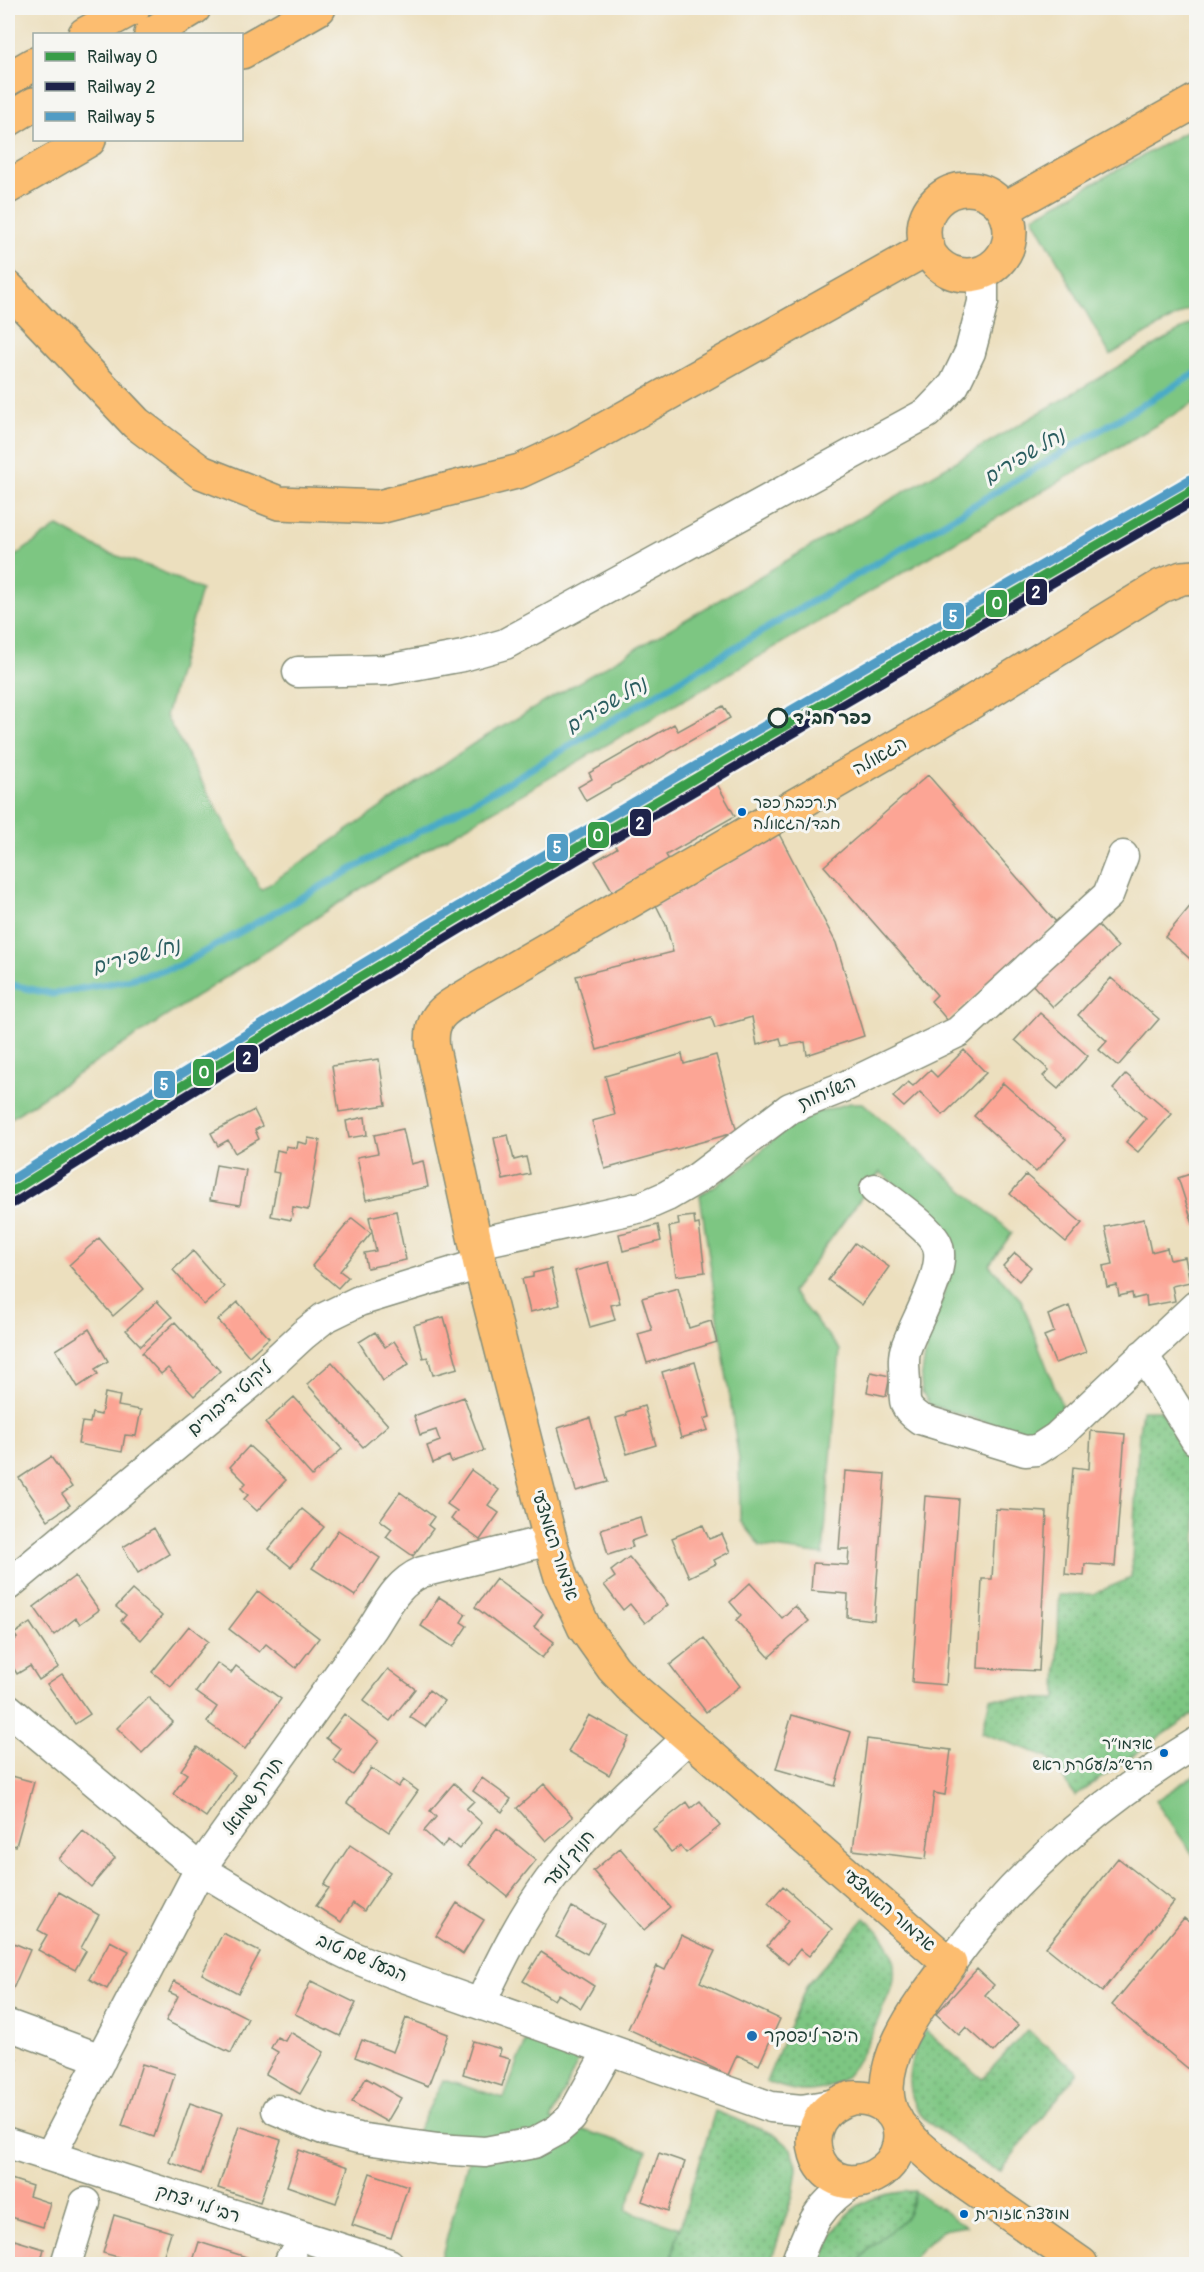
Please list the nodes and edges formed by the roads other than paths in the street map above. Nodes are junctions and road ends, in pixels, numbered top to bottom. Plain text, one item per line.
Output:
1 (133, 8) edge
2 (194, 8) edge
3 (319, 8) edge
4 (87, 33) edge
5 (153, 33) edge
6 (243, 51) edge
7 (33, 65) edge
8 (8, 79) edge
9 (1197, 100) edge
10 (33, 105) edge
11 (8, 120) edge
12 (87, 141) edge
13 (8, 187) edge
14 (1004, 210) junction
15 (928, 248) junction
16 (977, 274) junction
17 (8, 288) edge
18 (1197, 577) edge
19 (297, 672) dead end
20 (1123, 856) dead end
21 (440, 1013) joint
22 (876, 1189) dead end
23 (479, 1253) junction
24 (1197, 1306) edge
25 (1143, 1355) junction
26 (1197, 1440) edge
27 (550, 1540) junction
28 (8, 1586) edge
29 (8, 1709) edge
30 (689, 1737) junction
31 (1197, 1743) edge
32 (200, 1869) junction
33 (950, 1964) junction
34 (480, 2004) junction
35 (8, 2025) edge
36 (609, 2050) junction
37 (893, 2054) junction
38 (101, 2059) junction
39 (840, 2102) junction
40 (771, 2107) junction
41 (277, 2110) dead end
42 (895, 2119) junction
43 (8, 2143) edge
44 (814, 2150) junction
45 (50, 2156) junction
46 (954, 2176) junction
47 (868, 2177) junction
48 (85, 2203) dead end
49 (809, 2228) junction
50 (66, 2265) edge
51 (389, 2265) edge
52 (796, 2265) edge
53 (1081, 2265) edge

1 - 4 main road
2 - 5 main road
3 - 6 main road
7 - 8 main road
9 - 14 main road
10 - 11 main road
12 - 13 main road
14 - 15 main road
14 - 16 main road
15 - 16 main road
15 - 17 main road
16 - 19 street
18 - 21 main road, הגאולה
20 - 23 street, השליחות
21 - 23 main road, אדמור האמצעי
22 - 25 street
23 - 27 main road, אדמור האמצעי
23 - 28 street, ליקוטי דיבורים
24 - 25 street
25 - 26 street
27 - 30 main road, אדמור האמצעי
27 - 32 street, תורת שמואל
29 - 32 street, הבעל שם טוב
30 - 33 main road, אדמור האמצעי
30 - 34 street, חנוך לנער
31 - 33 street
32 - 34 street, הבעל שם טוב
32 - 38 street, תורת שמואל
33 - 37 main road
34 - 36 street, הבעל שם טוב
35 - 38 street
36 - 40 street, הבעל שם טוב
36 - 41 street
37 - 39 main road
37 - 42 main road
38 - 45 street, תורת שמואל
39 - 40 street, הבעל שם טוב
39 - 42 main road
39 - 44 main road
40 - 44 street, הבעל שם טוב
42 - 46 main road
42 - 47 main road
43 - 45 street, רבי לוי יצחק
44 - 47 main road
44 - 49 street
45 - 51 street, רבי לוי יצחק
46 - 47 main road
46 - 53 main road
47 - 49 street
48 - 50 street
49 - 52 street

